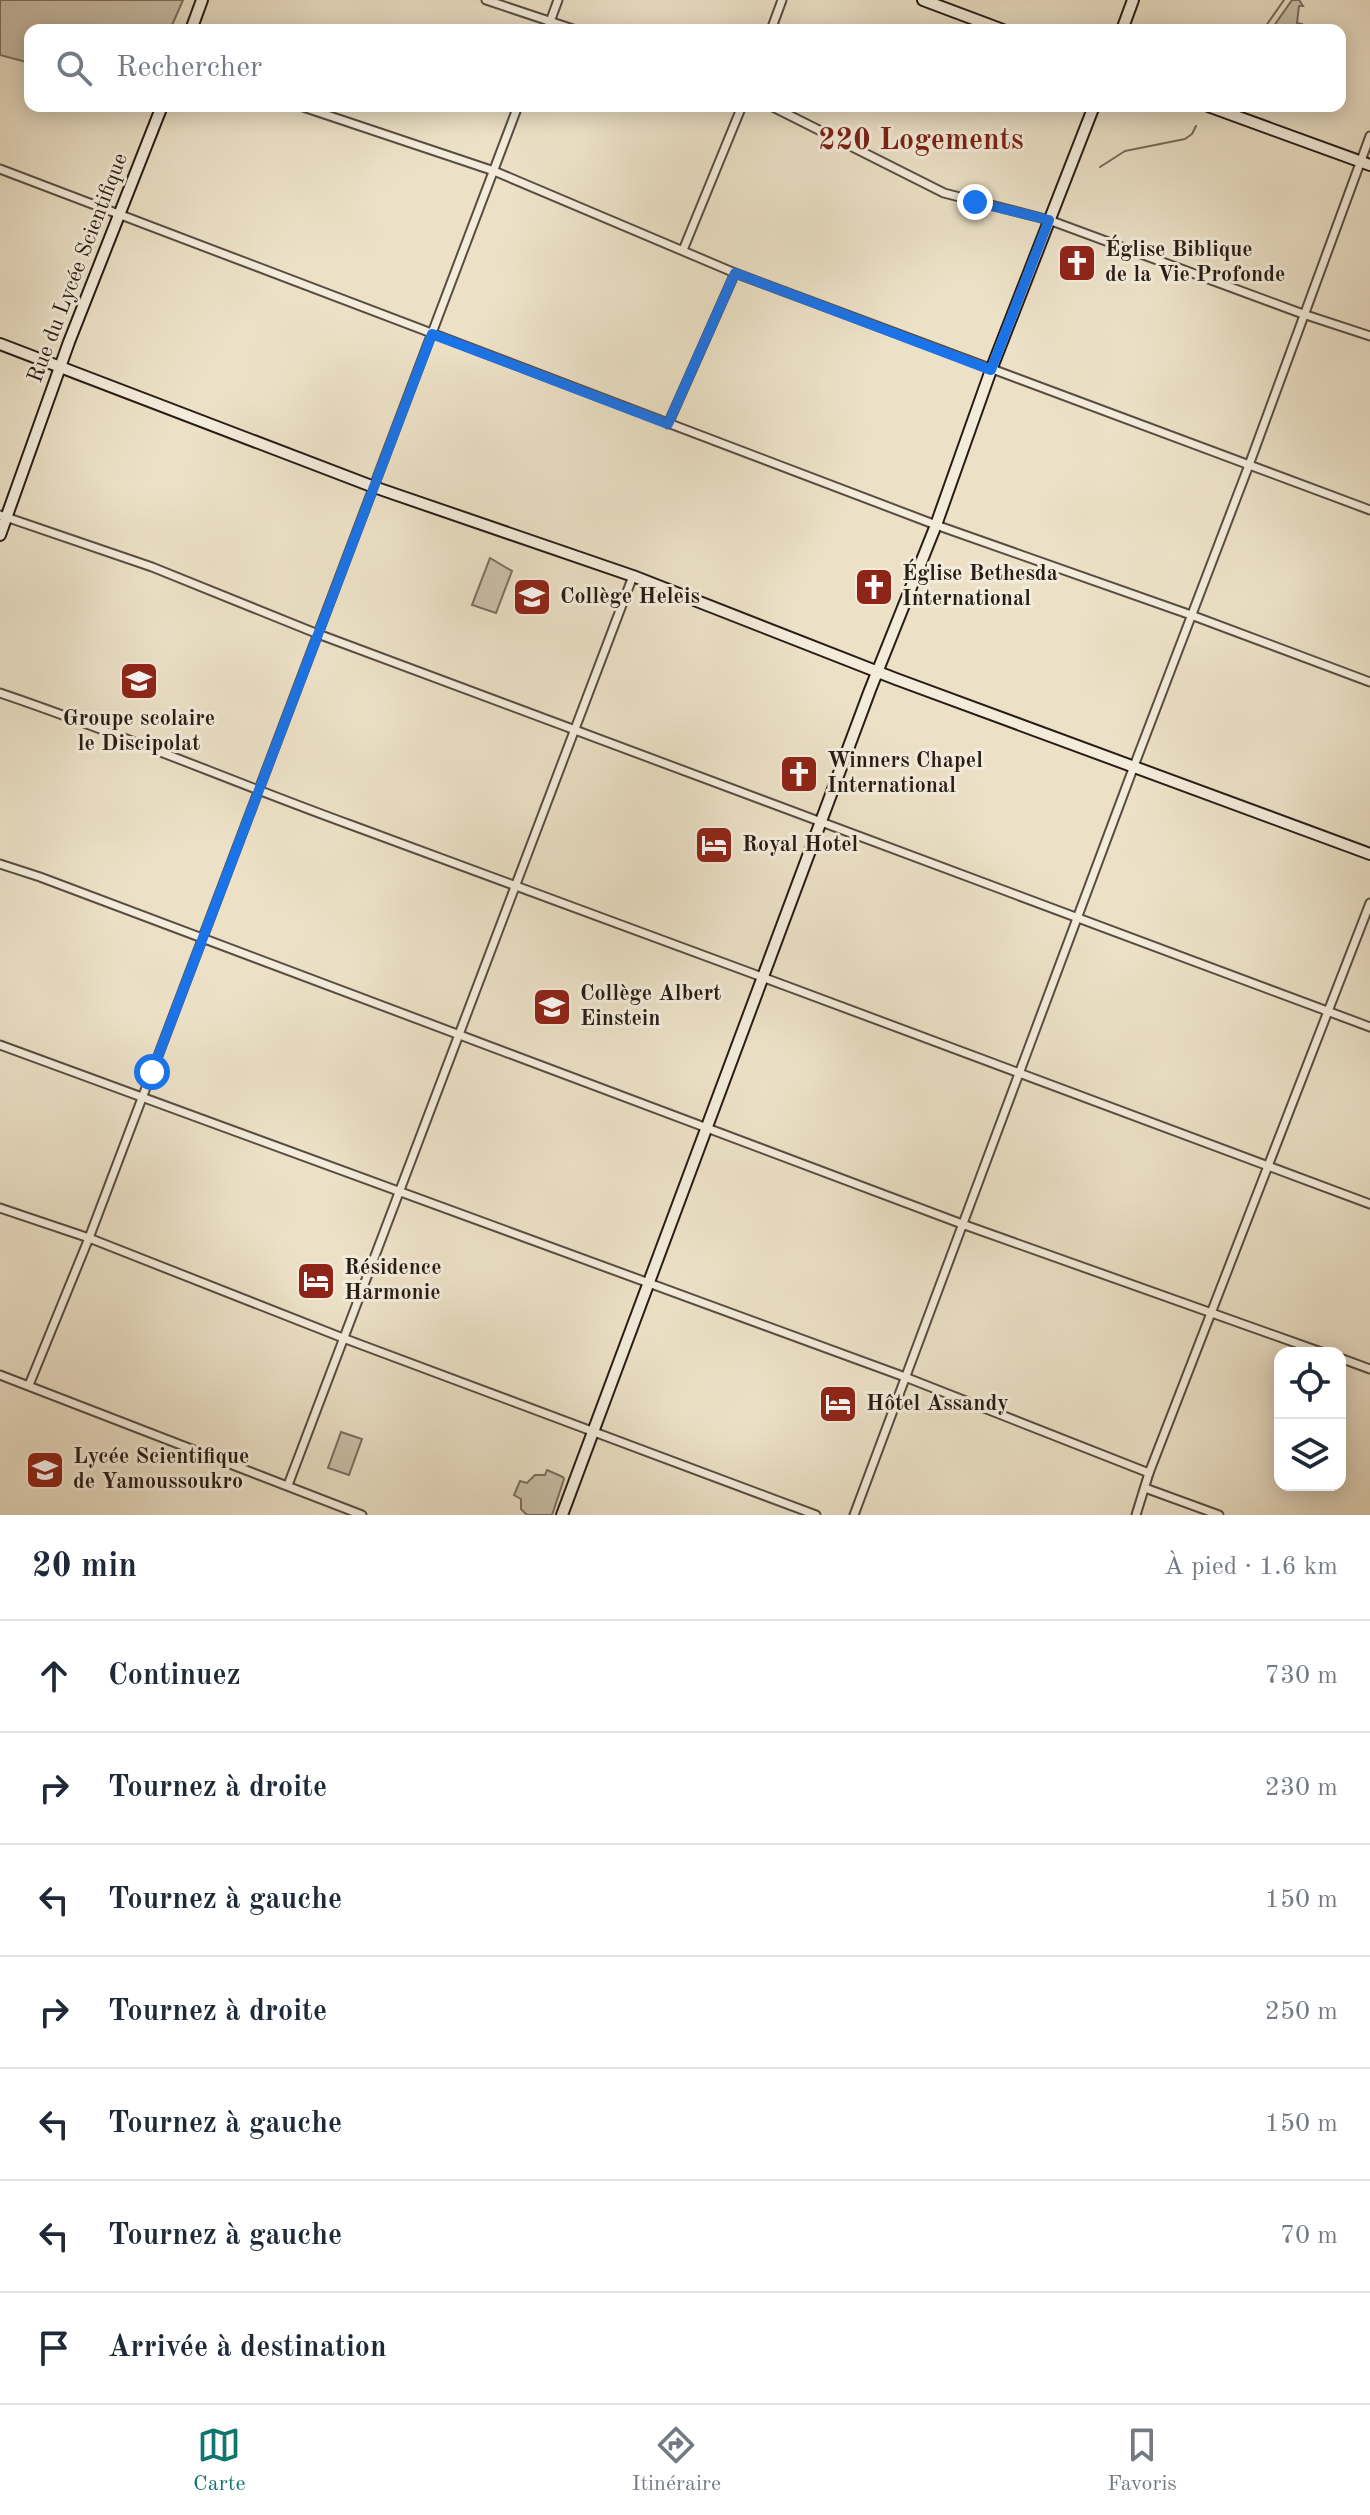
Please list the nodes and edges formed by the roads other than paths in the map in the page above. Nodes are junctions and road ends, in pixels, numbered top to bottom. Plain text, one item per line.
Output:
1 (202, 0) edge
2 (486, 0) edge
3 (558, 0) edge
4 (782, 0) edge
5 (923, 0) edge
6 (1133, 0) edge
7 (551, 21) junction
8 (193, 24) edge
9 (550, 24) edge
10 (559, 24) edge
11 (773, 24) edge
12 (987, 24) edge
13 (1124, 24) edge
14 (160, 112) edge
15 (318, 112) edge
16 (516, 112) edge
17 (740, 112) edge
18 (783, 112) edge
19 (1092, 112) edge
20 (1225, 112) edge
21 (1370, 136) edge
22 (1365, 163) edge
23 (0, 169) edge
24 (494, 171) junction
25 (120, 216) junction
26 (1049, 220) junction
27 (683, 250) junction
28 (735, 273) junction
29 (1303, 314) junction
30 (432, 334) junction
31 (1370, 336) edge
32 (0, 344) edge
33 (61, 367) junction
34 (991, 370) junction
35 (668, 424) junction
36 (1249, 465) junction
37 (374, 487) junction
38 (1370, 510) edge
39 (3, 516) edge
40 (936, 525) junction
41 (0, 535) edge
42 (633, 576) junction
43 (1191, 615) junction
44 (318, 634) junction
45 (878, 671) junction
46 (1370, 682) edge
47 (0, 693) edge
48 (573, 730) junction
49 (1134, 766) junction
50 (258, 791) junction
51 (821, 822) junction
52 (1370, 854) edge
53 (0, 864) edge
54 (514, 885) junction
55 (1370, 903) edge
56 (1077, 918) junction
57 (203, 938) junction
58 (763, 976) junction
59 (1328, 1012) junction
60 (1370, 1027) edge
61 (458, 1034) junction
62 (0, 1045) edge
63 (1020, 1073) junction
64 (142, 1098) junction
65 (708, 1128) junction
66 (1267, 1165) junction
67 (400, 1192) junction
68 (1370, 1204) edge
69 (0, 1208) edge
70 (962, 1224) junction
71 (89, 1238) junction
72 (649, 1283) junction
73 (1210, 1314) junction
74 (343, 1338) junction
75 (1306, 1347) edge
76 (1346, 1360) edge
77 (1370, 1369) edge
78 (0, 1375) edge
79 (905, 1377) junction
80 (29, 1385) junction
81 (592, 1432) junction
82 (1149, 1473) junction
83 (288, 1485) junction
84 (1145, 1488) junction
85 (362, 1515) edge
86 (562, 1515) edge
87 (816, 1515) edge
88 (854, 1515) edge
89 (1136, 1515) edge
90 (1219, 1515) edge

1 - 8 street
2 - 7 street
3 - 7 street
4 - 11 street
5 - 12 street
6 - 13 street
7 - 9 street
7 - 10 street
14 - 25 street, Rue du Lycée Scientifique
15 - 24 street
16 - 24 street
17 - 27 street
18 - 26 street
19 - 26 street
20 - 22 street
21 - 22 street
22 - 29 street
23 - 25 street
24 - 27 street
24 - 30 street
25 - 30 street
25 - 33 street, Rue du Lycée Scientifique
26 - 29 street
26 - 34 street
27 - 28 street
28 - 34 street
28 - 35 street
29 - 31 street
29 - 36 street
30 - 35 street
30 - 37 street
32 - 33 street
33 - 37 street
33 - 39 street, Rue du Lycée Scientifique
34 - 36 street
34 - 40 street
35 - 40 street
36 - 38 street
36 - 43 street
37 - 42 street
37 - 44 street
39 - 41 street, Rue du Lycée Scientifique
39 - 44 street
40 - 43 street
40 - 45 street
42 - 45 street
42 - 48 street
43 - 46 street
43 - 49 street
44 - 48 street
44 - 50 street
45 - 49 street
45 - 51 street
47 - 50 street
48 - 51 street
48 - 54 street
49 - 52 street
49 - 56 street
50 - 54 street
50 - 57 street
51 - 56 street
51 - 58 street
53 - 57 street
54 - 58 street
54 - 61 street
55 - 59 street
56 - 59 street
56 - 63 street
57 - 61 street
57 - 64 street
58 - 63 street
58 - 65 street
59 - 60 street
59 - 66 street
61 - 65 street
61 - 67 street
62 - 64 street
63 - 66 street
63 - 70 street
64 - 67 street
64 - 71 street
65 - 70 street
65 - 72 street
66 - 68 street
66 - 73 street
67 - 72 street
67 - 74 street
69 - 71 street
70 - 73 street
70 - 79 street
71 - 74 street
71 - 80 street
72 - 79 street
72 - 81 street
73 - 75 street
73 - 82 street
74 - 81 street
74 - 83 street
76 - 77 street
78 - 80 street
79 - 82 street
79 - 88 street
80 - 83 street
81 - 86 street
81 - 87 street
82 - 84 street
83 - 85 street
84 - 89 street
84 - 90 street

